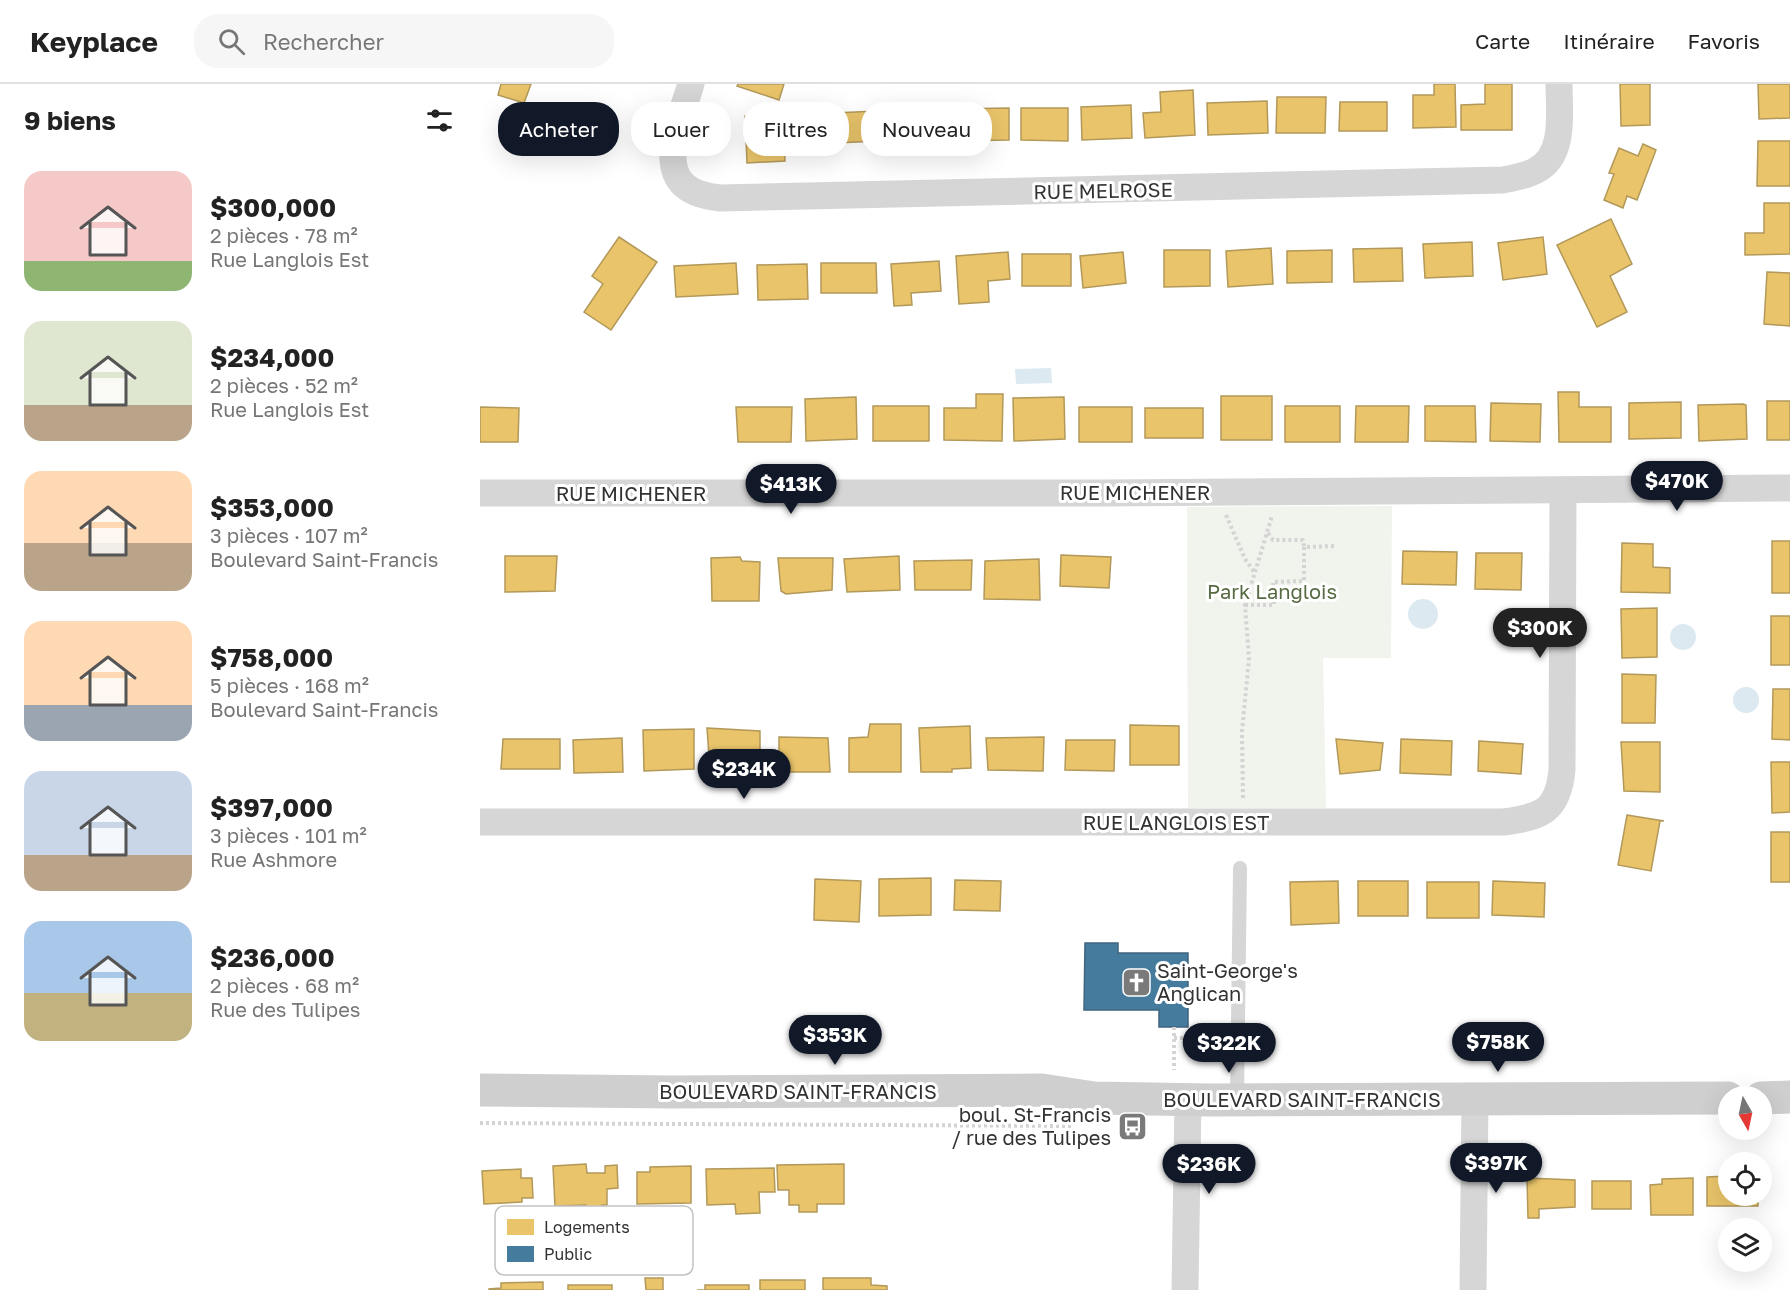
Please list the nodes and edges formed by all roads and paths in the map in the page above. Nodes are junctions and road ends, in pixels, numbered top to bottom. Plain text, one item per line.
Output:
1 (691, 84) edge
2 (1559, 84) edge
3 (1790, 488) edge
4 (1563, 491) junction
5 (480, 493) edge
6 (1222, 506) dead end
7 (1273, 506) dead end
8 (1268, 533) junction
9 (1336, 546) dead end
10 (1304, 547) junction
11 (1255, 573) junction
12 (1245, 605) junction
13 (1242, 808) dead end
14 (480, 822) edge
15 (1240, 868) dead end
16 (1174, 1027) dead end
17 (1174, 1038) junction
18 (1238, 1039) junction
19 (1174, 1070) dead end
20 (480, 1090) edge
21 (1475, 1098) junction
22 (1718, 1098) edge
23 (1772, 1098) edge
24 (1790, 1098) edge
25 (1188, 1100) junction
26 (1237, 1100) junction
27 (480, 1123) edge
28 (1084, 1126) dead end
29 (1185, 1290) edge
30 (1473, 1290) edge

1 - 2 street, RUE MELROSE
3 - 4 street, RUE MICHENER
4 - 5 street, RUE MICHENER
4 - 14 street, RUE LANGLOIS EST
6 - 11 path
7 - 8 path
8 - 10 path
8 - 11 path
9 - 10 path
10 - 12 path
11 - 12 path
12 - 13 path
15 - 18 lane
16 - 17 path
17 - 18 path
17 - 19 path
18 - 26 lane
20 - 25 street, BOULEVARD SAINT-FRANCIS
21 - 22 street, BOULEVARD SAINT-FRANCIS
21 - 26 street, BOULEVARD SAINT-FRANCIS
21 - 30 street
23 - 24 street
25 - 26 street, BOULEVARD SAINT-FRANCIS
25 - 29 street
27 - 28 path, BOULEVARD SAINT-FRANCIS

